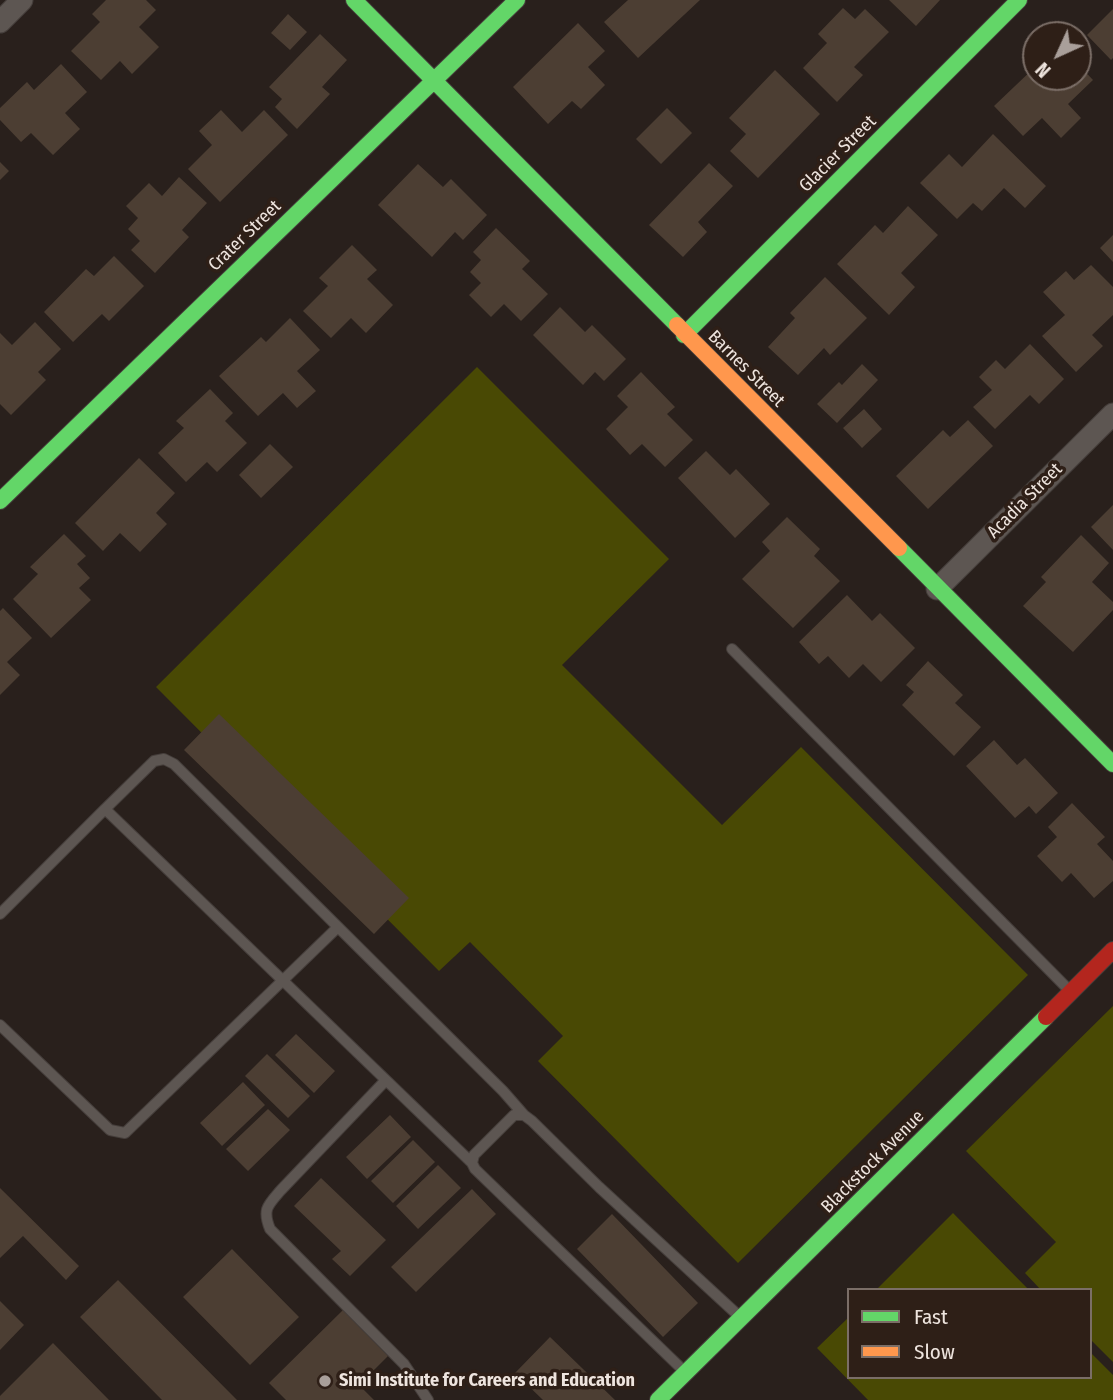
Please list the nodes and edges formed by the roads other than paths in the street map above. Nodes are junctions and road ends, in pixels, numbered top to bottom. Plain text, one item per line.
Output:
1 (22, 0) edge
2 (354, 0) edge
3 (517, 0) edge
4 (1019, 0) edge
5 (0, 22) edge
6 (434, 79) junction
7 (684, 335) junction
8 (1113, 414) edge
9 (0, 500) edge
10 (937, 589) junction
11 (732, 649) dead end
12 (1113, 764) edge
13 (105, 809) junction
14 (0, 914) edge
15 (338, 927) junction
16 (1113, 950) edge
17 (284, 981) junction
18 (1070, 992) junction
19 (0, 1025) edge
20 (386, 1080) junction
21 (524, 1115) junction
22 (472, 1163) junction
23 (743, 1319) junction
24 (685, 1373) junction
25 (428, 1400) edge
26 (658, 1400) edge

1 - 5 street
2 - 6 street, Barnes Street
3 - 6 street, Crater Street
4 - 7 street, Glacier Street
6 - 7 street, Barnes Street
6 - 9 street, Crater Street
7 - 10 street, Barnes Street
8 - 10 street, Acadia Street
10 - 12 street, Barnes Street
11 - 18 lane
13 - 14 lane
13 - 15 lane
13 - 17 lane
15 - 17 lane
15 - 21 lane
16 - 18 street, Blackstock Avenue
17 - 19 lane
17 - 20 lane
18 - 23 street, Blackstock Avenue
20 - 22 lane
20 - 25 lane
21 - 22 lane
21 - 23 lane
22 - 24 lane
23 - 24 street, Blackstock Avenue
24 - 26 street, Blackstock Avenue

